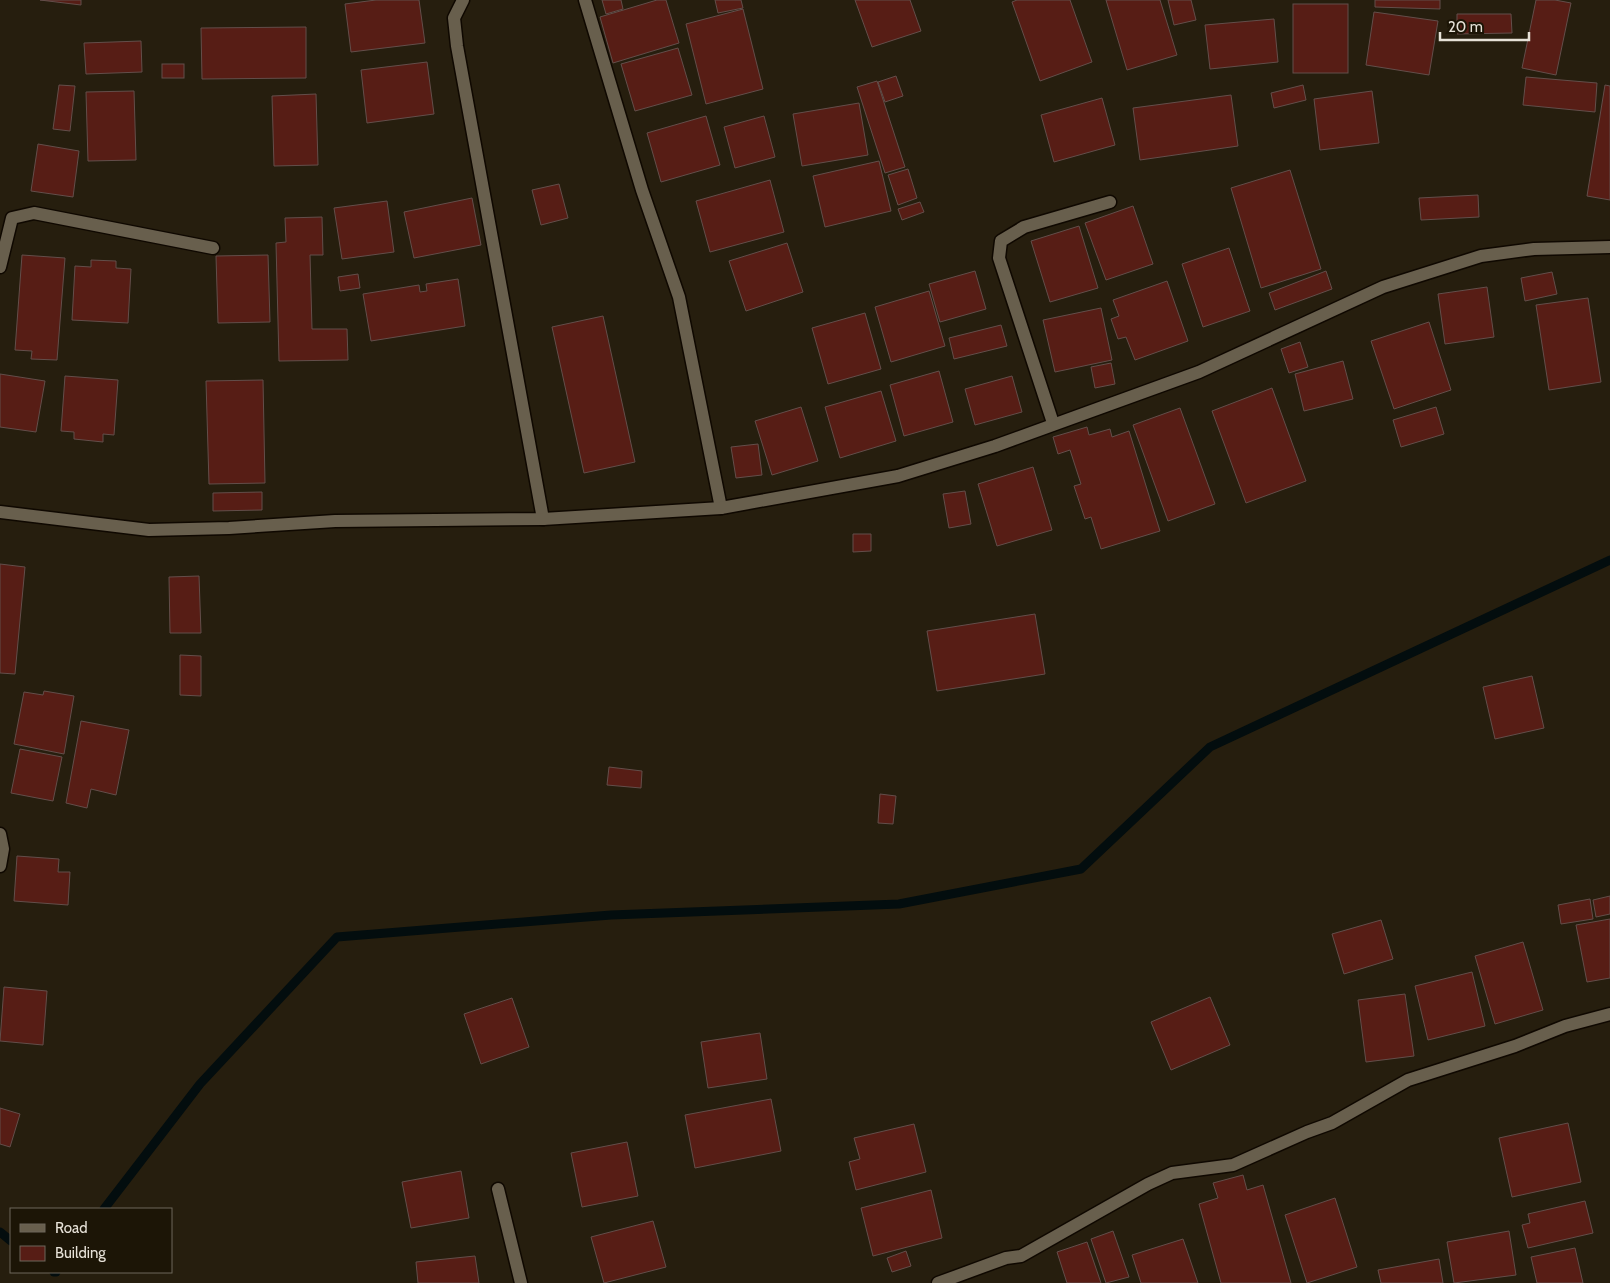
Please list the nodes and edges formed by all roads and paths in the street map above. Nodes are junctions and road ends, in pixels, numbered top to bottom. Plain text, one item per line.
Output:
1 (463, 0) edge
2 (585, 0) edge
3 (1110, 202) dead end
4 (1610, 247) edge
5 (213, 248) dead end
6 (0, 267) edge
7 (1053, 423) junction
8 (721, 508) junction
9 (0, 512) edge
10 (543, 519) junction
11 (0, 834) edge
12 (0, 866) edge
13 (1610, 1014) edge
14 (498, 1190) dead end
15 (521, 1283) edge
16 (938, 1283) edge

1 - 10 street
2 - 8 street
3 - 7 street
4 - 7 street
5 - 6 street
7 - 8 street
8 - 10 street
9 - 10 street
11 - 12 street
13 - 16 street
14 - 15 street

